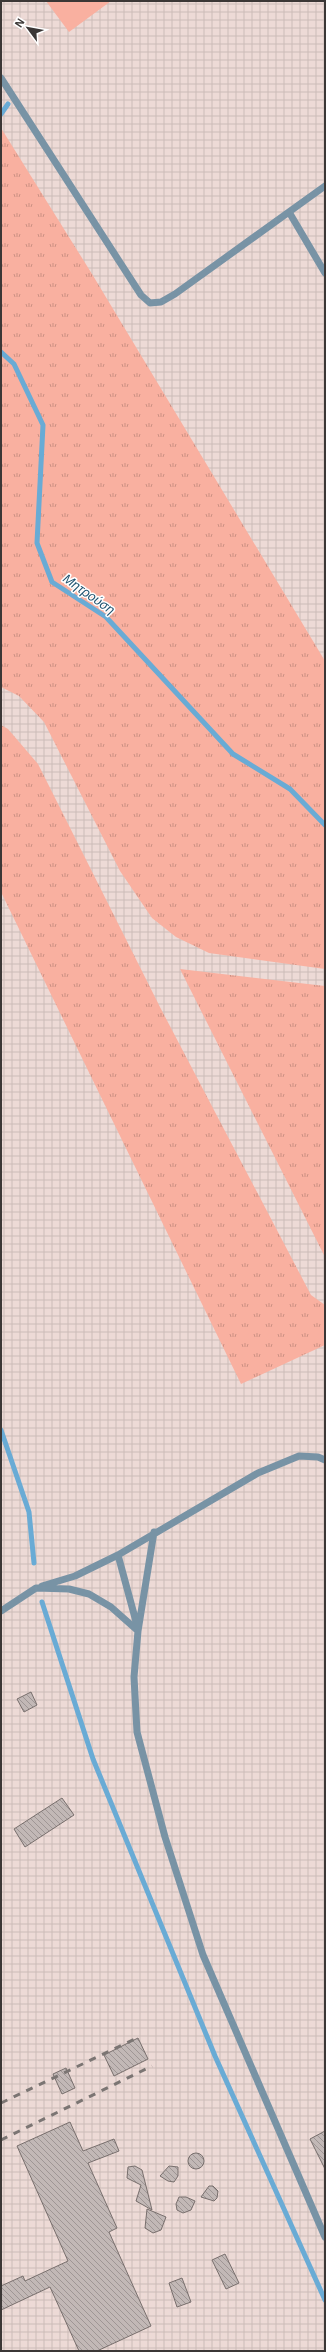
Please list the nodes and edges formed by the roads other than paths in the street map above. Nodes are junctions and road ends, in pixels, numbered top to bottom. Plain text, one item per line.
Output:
1 (1, 78) edge
2 (325, 186) edge
3 (289, 212) junction
4 (325, 273) edge
5 (325, 1460) edge
6 (154, 1532) junction
7 (118, 1555) junction
8 (36, 1588) junction
9 (1, 1611) edge
10 (138, 1631) junction
11 (325, 2237) edge

1 - 3 lane
2 - 3 lane
3 - 4 lane
5 - 6 lane
6 - 7 lane
6 - 10 lane
7 - 8 lane
7 - 10 lane
8 - 9 lane
8 - 10 lane
10 - 11 lane

